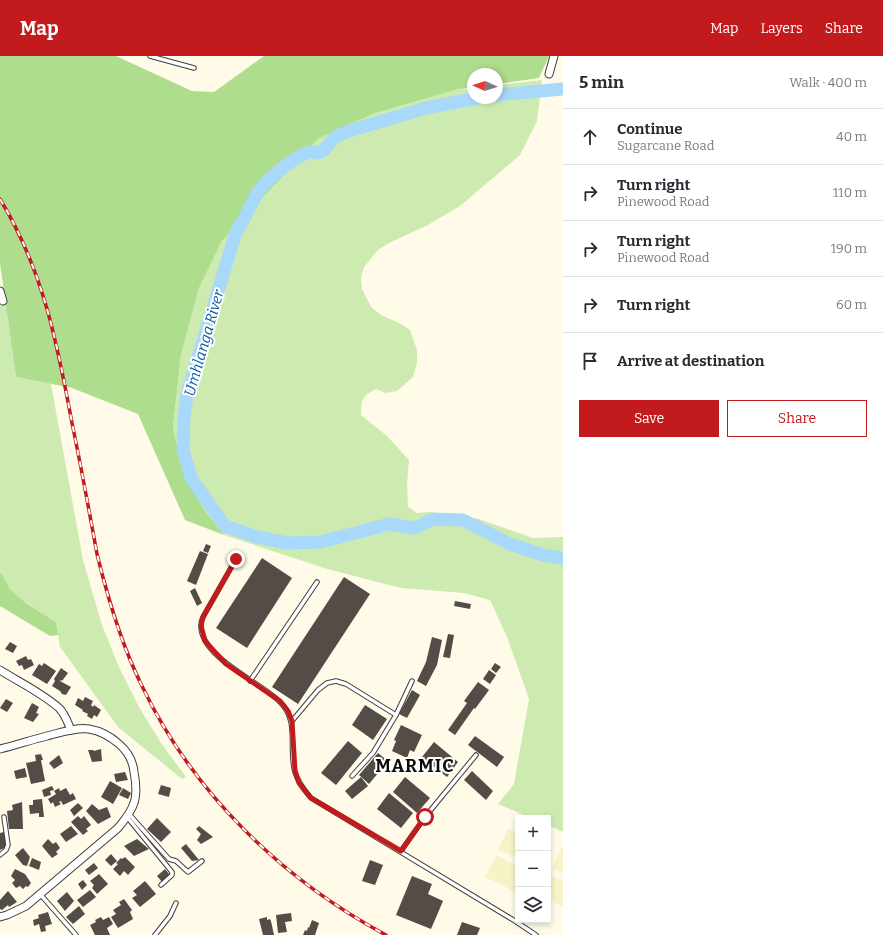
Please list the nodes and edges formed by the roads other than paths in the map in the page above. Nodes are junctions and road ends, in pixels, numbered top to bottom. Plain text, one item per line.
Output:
1 (150, 56) edge
2 (554, 56) edge
3 (194, 68) dead end
4 (549, 74) dead end
5 (0, 291) edge
6 (3, 301) dead end
7 (236, 559) dead end
8 (317, 582) dead end
9 (0, 670) edge
10 (250, 681) junction
11 (412, 681) dead end
12 (396, 715) junction
13 (292, 721) junction
14 (71, 730) junction
15 (0, 749) edge
16 (476, 755) dead end
17 (352, 776) dead end
18 (128, 815) junction
19 (4, 817) dead end
20 (401, 851) junction
21 (0, 855) edge
22 (202, 861) dead end
23 (161, 885) dead end
24 (40, 894) junction
25 (176, 903) dead end
26 (0, 917) edge
27 (76, 935) edge
28 (155, 935) edge
29 (536, 935) edge

1 - 3 lane
2 - 4 street
5 - 6 street
7 - 10 lane
8 - 10 lane
9 - 14 street
10 - 13 lane
11 - 12 lane
12 - 13 lane
12 - 17 lane
13 - 20 lane
14 - 15 street
14 - 18 street
16 - 20 lane
18 - 22 lane
18 - 23 lane
18 - 24 street
19 - 21 lane
20 - 29 lane
24 - 26 street
24 - 27 lane
25 - 28 lane

